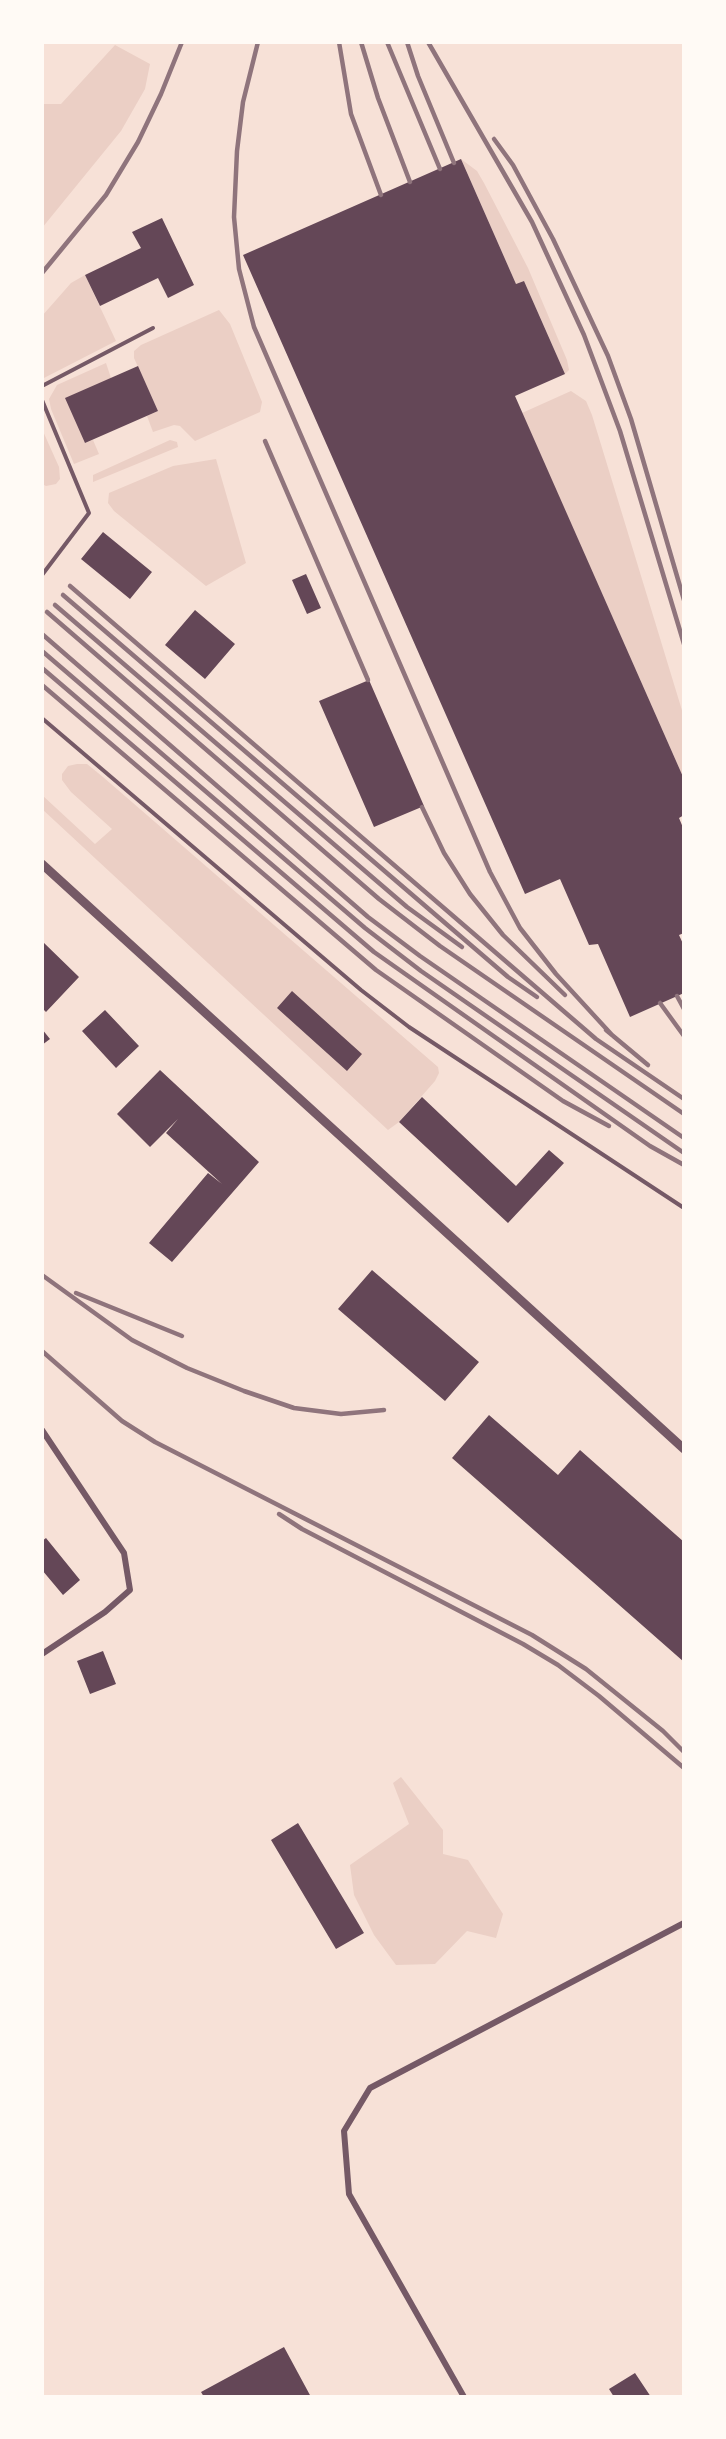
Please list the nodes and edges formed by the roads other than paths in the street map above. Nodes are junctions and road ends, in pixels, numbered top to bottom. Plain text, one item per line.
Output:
1 (153, 328) dead end
2 (42, 386) edge
3 (42, 400) edge
4 (42, 575) edge
5 (42, 719) edge
6 (42, 864) edge
7 (684, 1208) edge
8 (42, 1430) edge
9 (684, 1449) edge
10 (42, 1654) edge
11 (684, 1923) edge
12 (464, 2397) edge

1 - 2 lane
3 - 4 lane
5 - 7 lane
6 - 9 street
8 - 10 street
11 - 12 street

